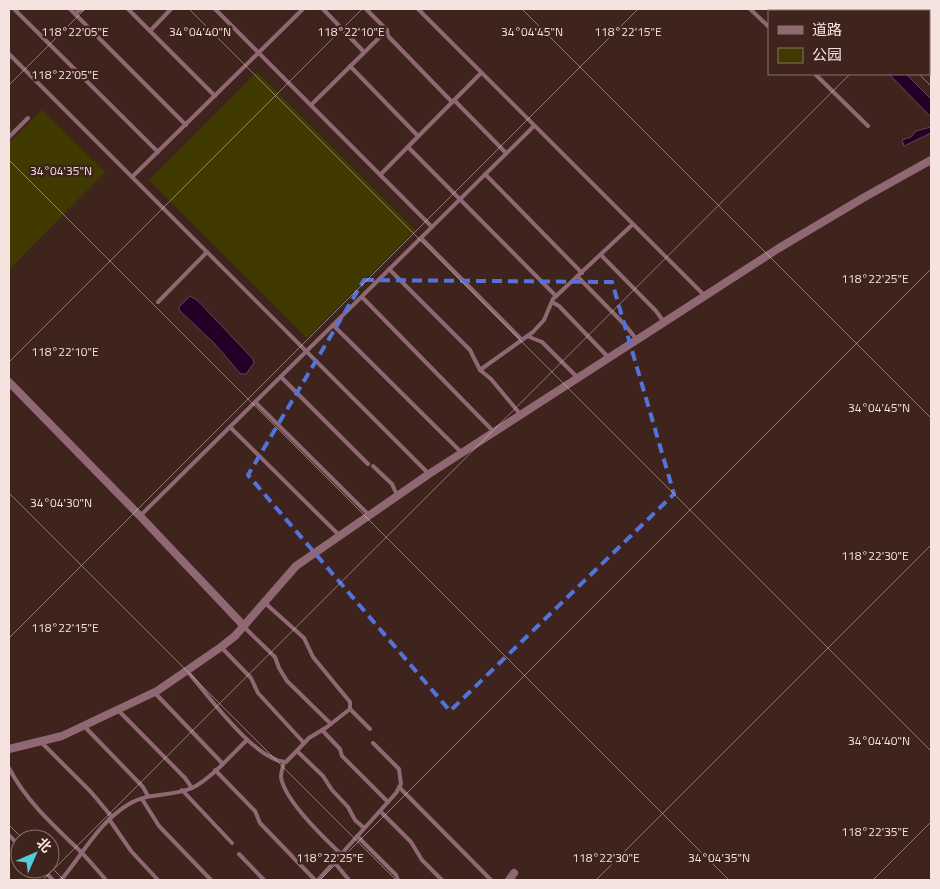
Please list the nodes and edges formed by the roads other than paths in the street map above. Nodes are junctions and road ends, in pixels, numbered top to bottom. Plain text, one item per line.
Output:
1 (14, 9) edge
2 (70, 9) edge
3 (83, 9) edge
4 (128, 9) edge
5 (171, 9) edge
6 (215, 9) edge
7 (303, 9) edge
8 (323, 9) edge
9 (366, 9) edge
10 (418, 9) edge
11 (750, 9) edge
12 (75, 13) junction
13 (768, 26) edge
14 (387, 30) junction
15 (150, 31) junction
16 (259, 52) junction
17 (364, 52) junction
18 (9, 54) edge
19 (350, 66) junction
20 (481, 73) junction
21 (816, 75) edge
22 (215, 96) junction
23 (453, 101) junction
24 (311, 105) junction
25 (28, 118) dead end
26 (186, 124) junction
27 (534, 126) junction
28 (868, 126) dead end
29 (418, 136) junction
30 (9, 137) edge
31 (408, 147) junction
32 (158, 152) junction
33 (506, 153) junction
34 (931, 160) edge
35 (485, 174) junction
36 (380, 175) junction
37 (132, 177) junction
38 (460, 199) junction
39 (633, 224) junction
40 (432, 227) junction
41 (421, 238) junction
42 (207, 252) junction
43 (601, 255) junction
44 (389, 270) junction
45 (580, 275) junction
46 (556, 296) junction
47 (362, 297) junction
48 (706, 297) junction
49 (158, 302) dead end
50 (552, 302) junction
51 (665, 323) junction
52 (333, 325) junction
53 (527, 336) junction
54 (522, 340) junction
55 (638, 341) junction
56 (306, 352) junction
57 (610, 358) junction
58 (480, 370) junction
59 (281, 377) junction
60 (578, 378) junction
61 (9, 382) edge
62 (255, 402) junction
63 (521, 415) junction
64 (230, 427) junction
65 (494, 432) junction
66 (462, 453) junction
67 (368, 464) dead end
68 (373, 466) dead end
69 (428, 474) junction
70 (398, 495) junction
71 (369, 515) junction
72 (140, 516) junction
73 (339, 536) junction
74 (264, 602) junction
75 (243, 625) junction
76 (221, 647) junction
77 (187, 671) junction
78 (154, 692) junction
79 (350, 709) junction
80 (118, 710) junction
81 (331, 724) junction
82 (84, 726) junction
83 (370, 729) dead end
84 (322, 730) junction
85 (246, 740) junction
86 (40, 741) junction
87 (304, 743) junction
88 (373, 743) dead end
89 (9, 749) edge
90 (297, 751) junction
91 (284, 762) junction
92 (222, 763) junction
93 (9, 768) edge
94 (215, 770) junction
95 (399, 787) junction
96 (192, 788) junction
97 (182, 790) junction
98 (148, 796) junction
99 (142, 799) junction
100 (388, 802) junction
101 (380, 811) junction
102 (110, 818) junction
103 (364, 828) junction
104 (357, 836) junction
105 (232, 843) dead end
106 (81, 852) junction
107 (239, 854) dead end
108 (341, 854) junction
109 (334, 862) junction
110 (514, 873) dead end
111 (61, 880) edge
112 (106, 880) edge
113 (158, 880) edge
114 (211, 880) edge
115 (264, 880) edge
116 (316, 880) edge
117 (349, 880) edge
118 (398, 880) edge
119 (442, 880) edge
120 (491, 880) edge
121 (509, 880) edge

1 - 32 lane
2 - 12 lane
3 - 12 lane
4 - 15 lane
5 - 15 lane
6 - 16 lane
7 - 16 lane
8 - 17 lane
9 - 14 lane
10 - 20 lane
11 - 13 lane
12 - 26 lane
14 - 17 lane
14 - 23 lane
15 - 22 lane
16 - 22 lane
16 - 24 lane
17 - 19 lane
18 - 37 lane
19 - 24 lane
19 - 29 lane
20 - 23 lane
20 - 27 lane
21 - 28 lane
22 - 26 lane
23 - 29 lane
23 - 33 lane
24 - 36 lane
25 - 30 lane
26 - 32 lane
27 - 33 lane
27 - 39 lane
29 - 31 lane
31 - 36 lane
31 - 38 lane
32 - 37 lane
33 - 35 lane
34 - 48 street
35 - 38 lane
35 - 45 lane
36 - 40 lane
37 - 42 lane
38 - 40 lane
38 - 46 lane
39 - 43 lane
39 - 48 lane
40 - 41 lane
41 - 44 lane
41 - 54 lane
42 - 49 lane
42 - 56 lane
43 - 45 lane
43 - 51 lane
44 - 47 lane
44 - 58 lane
45 - 46 lane
45 - 55 lane
46 - 50 lane
47 - 52 lane
47 - 65 lane
48 - 51 street
50 - 53 lane
50 - 57 lane
51 - 55 street
52 - 56 lane
52 - 66 lane
53 - 54 lane
53 - 60 lane
54 - 58 lane
55 - 57 street
56 - 59 lane
56 - 69 lane
57 - 60 street
58 - 63 lane
59 - 62 lane
59 - 67 lane
60 - 63 street
61 - 72 street
62 - 64 lane
62 - 71 lane
63 - 65 street
64 - 72 lane
64 - 73 lane
65 - 66 street
66 - 69 street
68 - 70 lane
69 - 70 street
70 - 71 street
71 - 73 street
72 - 75 street
73 - 74 street
74 - 75 street
74 - 79 lane
75 - 76 street
75 - 81 lane
76 - 77 street
76 - 87 lane
77 - 78 street
77 - 85 lane
78 - 80 street
78 - 92 lane
79 - 81 lane
79 - 83 lane
80 - 82 street
80 - 96 lane
81 - 84 lane
82 - 86 street
82 - 98 lane
84 - 87 lane
84 - 100 lane
85 - 91 lane
85 - 92 lane
86 - 89 street
86 - 102 lane
87 - 90 lane
88 - 95 lane
90 - 91 lane
90 - 103 lane
91 - 108 lane
92 - 94 lane
93 - 106 lane
94 - 96 lane
94 - 116 lane
95 - 100 lane
95 - 120 lane
96 - 97 lane
97 - 98 lane
97 - 105 lane
98 - 99 lane
99 - 102 lane
99 - 114 lane
100 - 101 lane
101 - 103 lane
101 - 119 lane
102 - 106 lane
102 - 113 lane
103 - 104 lane
104 - 108 lane
104 - 118 lane
106 - 111 lane
106 - 112 lane
107 - 115 lane
108 - 109 lane
109 - 116 lane
109 - 117 lane
110 - 121 street

